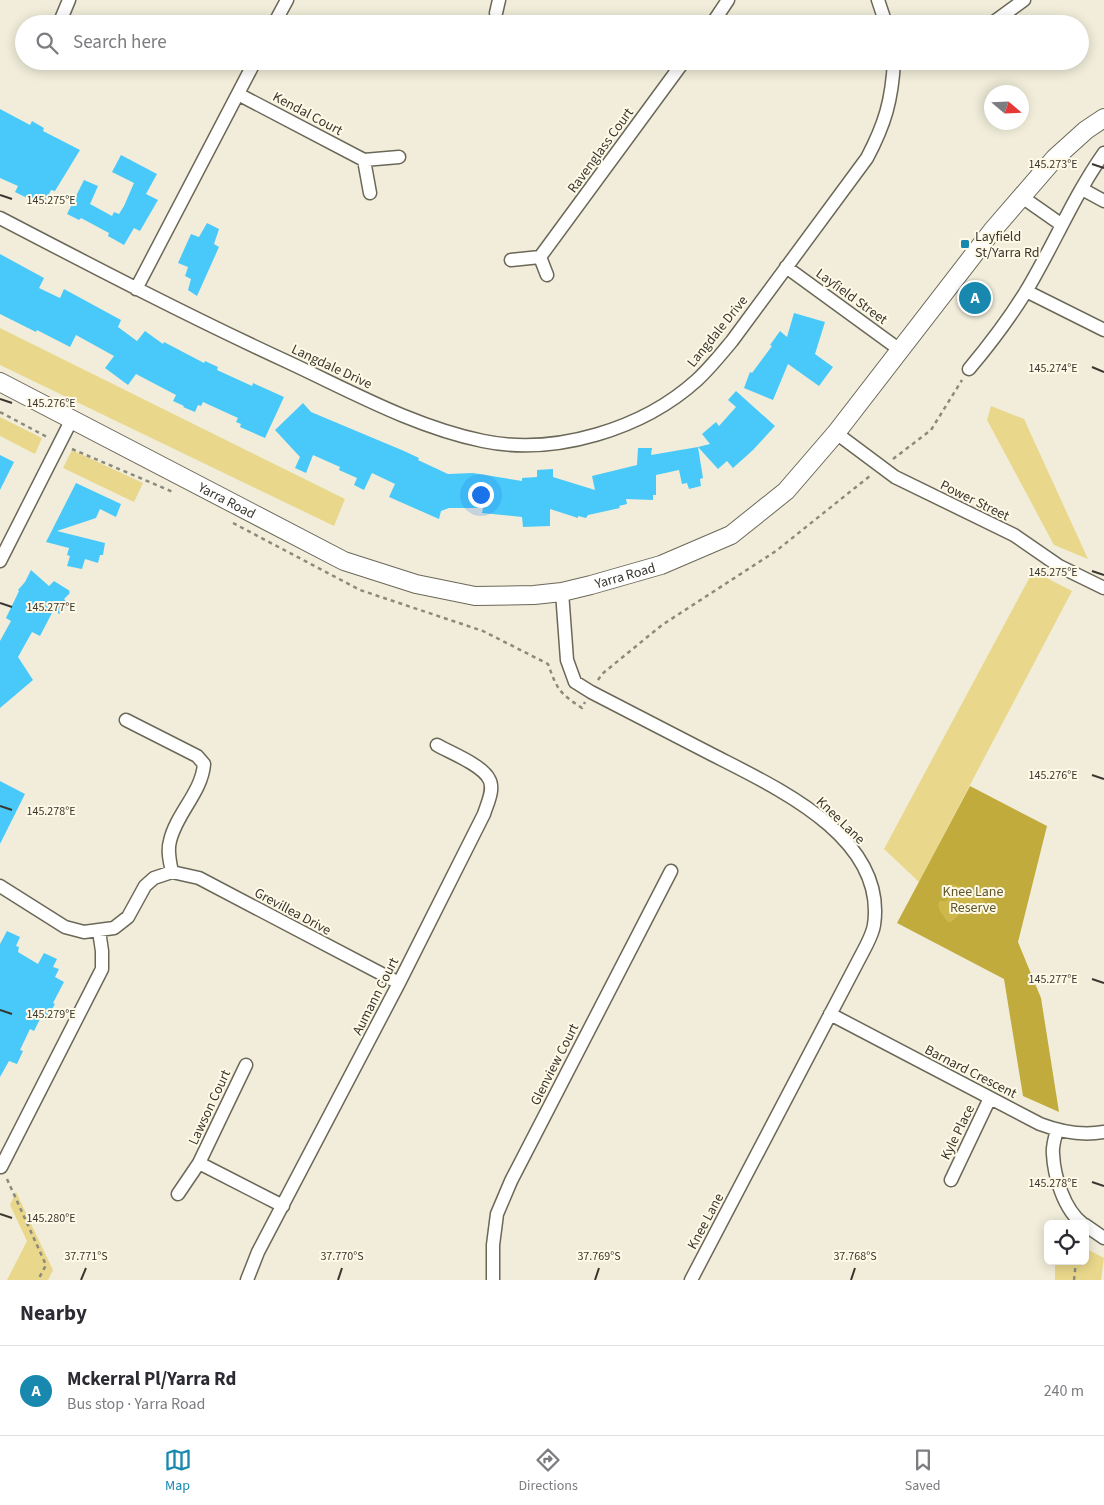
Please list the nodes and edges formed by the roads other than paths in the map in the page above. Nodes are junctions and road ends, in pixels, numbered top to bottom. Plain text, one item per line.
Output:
1 (69, 0) edge
2 (287, 0) edge
3 (728, 0) edge
4 (878, 0) edge
5 (1024, 0) edge
6 (63, 15) edge
7 (279, 15) edge
8 (718, 15) edge
9 (883, 15) edge
10 (1003, 15) edge
11 (250, 70) edge
12 (677, 70) edge
13 (893, 70) edge
14 (238, 94) junction
15 (1104, 118) edge
16 (1104, 153) edge
17 (399, 157) dead end
18 (364, 160) junction
19 (1082, 189) junction
20 (370, 193) dead end
21 (1022, 197) junction
22 (1104, 200) edge
23 (0, 218) edge
24 (1062, 225) junction
25 (540, 257) junction
26 (510, 260) dead end
27 (786, 267) junction
28 (547, 276) dead end
29 (136, 289) junction
30 (1026, 291) junction
31 (1104, 330) edge
32 (900, 350) junction
33 (969, 370) road end
34 (0, 382) edge
35 (72, 419) junction
36 (836, 433) junction
37 (0, 561) edge
38 (1104, 588) edge
39 (562, 592) junction
40 (126, 720) dead end
41 (436, 745) dead end
42 (671, 871) dead end
43 (172, 872) junction
44 (0, 886) edge
45 (99, 931) junction
46 (399, 983) junction
47 (830, 1014) junction
48 (246, 1065) dead end
49 (990, 1098) junction
50 (1057, 1130) junction
51 (1104, 1132) edge
52 (199, 1162) junction
53 (1, 1167) edge
54 (951, 1180) dead end
55 (178, 1194) dead end
56 (283, 1206) junction
57 (1080, 1220) edge
58 (1089, 1228) edge
59 (1104, 1238) edge
60 (247, 1280) edge
61 (493, 1280) edge
62 (691, 1280) edge

1 - 6 street
2 - 7 street
3 - 8 street
4 - 9 street
5 - 10 street
11 - 14 street
12 - 25 street, Ravenglass Court
13 - 27 street, Langdale Drive
14 - 18 street, Kendal Court
14 - 29 street
15 - 21 main road, Yarra Road
16 - 19 street
17 - 18 street
18 - 20 street
19 - 22 street
19 - 24 street
21 - 24 street
21 - 32 main road, Yarra Road
23 - 29 street, Langdale Drive
24 - 30 street
25 - 26 street
25 - 28 street
27 - 29 street, Langdale Drive
27 - 32 street, Layfield Street
30 - 31 street
30 - 33 street
32 - 36 main road, Yarra Road
34 - 35 main road, Yarra Road
35 - 37 street
35 - 39 main road, Yarra Road
36 - 38 street, Power Street
36 - 39 main road, Yarra Road
39 - 47 street, Knee Lane
40 - 43 street
41 - 46 street, Aumann Court
42 - 61 street, Glenview Court
43 - 45 street
43 - 46 street, Grevillea Drive
44 - 45 street
45 - 53 street
46 - 56 street, Aumann Court
47 - 49 street, Barnard Crescent
47 - 62 street, Knee Lane
48 - 52 street, Lawson Court
49 - 50 street, Barnard Crescent
49 - 54 street, Kyle Place
50 - 51 street, Barnard Crescent
50 - 57 street
52 - 55 street, Lawson Court
52 - 56 street, Lawson Court
56 - 60 street, Aumann Court
58 - 59 street

